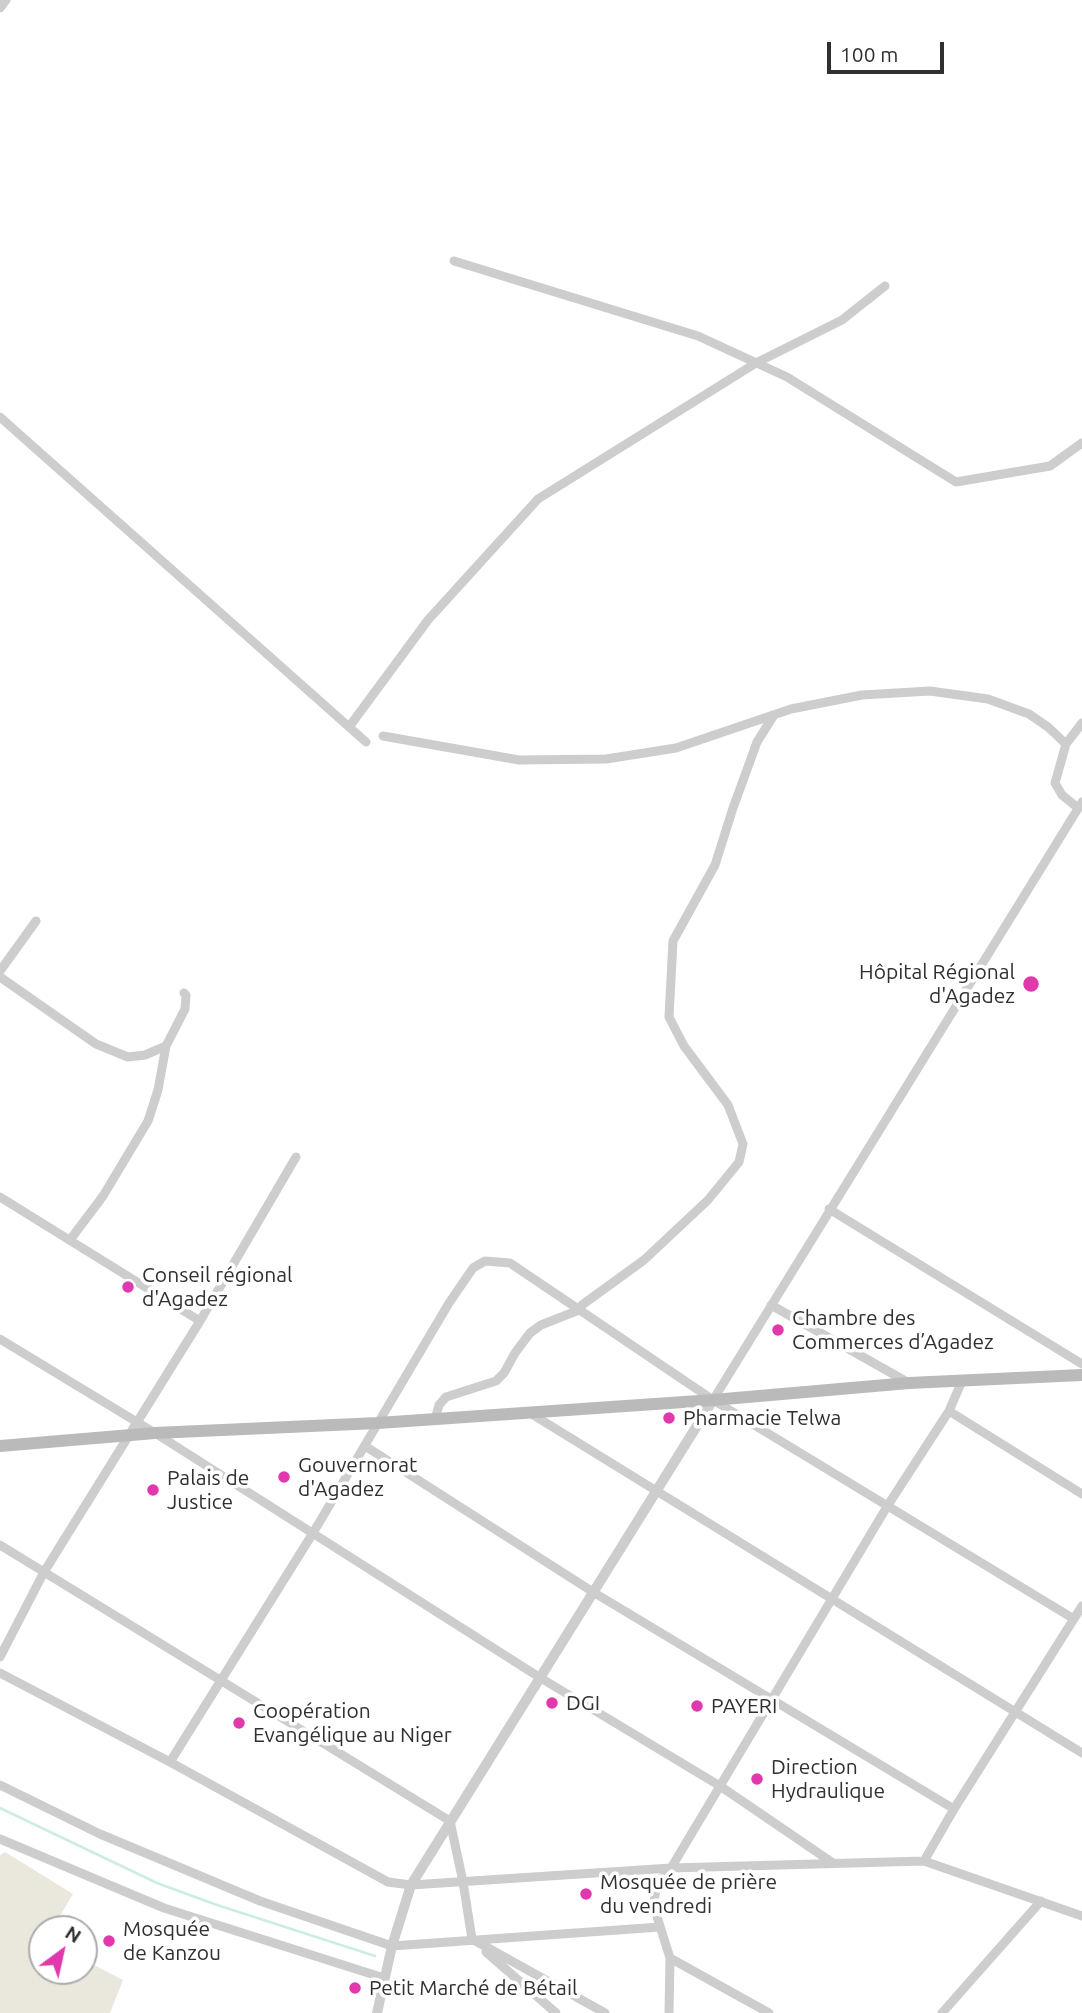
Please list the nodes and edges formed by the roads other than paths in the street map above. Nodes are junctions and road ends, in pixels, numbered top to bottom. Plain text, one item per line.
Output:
1 (6, 0) edge
2 (0, 9) edge
3 (454, 261) dead end
4 (885, 286) dead end
5 (756, 363) junction
6 (0, 416) edge
7 (1082, 443) edge
8 (774, 715) junction
9 (1082, 723) edge
10 (349, 727) junction
11 (383, 736) dead end
12 (366, 742) dead end
13 (1066, 744) junction
14 (1080, 805) edge
15 (36, 921) dead end
16 (0, 971) edge
17 (0, 977) edge
18 (184, 993) dead end
19 (166, 1046) junction
20 (296, 1157) dead end
21 (0, 1197) edge
22 (830, 1209) junction
23 (70, 1240) junction
24 (771, 1305) junction
25 (579, 1310) junction
26 (200, 1321) junction
27 (0, 1339) edge
28 (1082, 1364) edge
29 (1082, 1375) edge
30 (962, 1381) junction
31 (909, 1383) junction
32 (713, 1400) junction
33 (948, 1411) junction
34 (529, 1412) junction
35 (435, 1419) junction
36 (378, 1423) junction
37 (134, 1429) junction
38 (155, 1433) junction
39 (0, 1446) edge
40 (365, 1446) junction
41 (656, 1491) junction
42 (1082, 1494) edge
43 (888, 1505) junction
44 (313, 1532) junction
45 (0, 1545) edge
46 (44, 1572) junction
47 (593, 1592) junction
48 (832, 1599) junction
49 (1082, 1606) edge
50 (1074, 1619) junction
51 (0, 1657) edge
52 (0, 1673) edge
53 (539, 1677) junction
54 (222, 1680) junction
55 (772, 1700) junction
56 (1015, 1712) junction
57 (1082, 1753) edge
58 (170, 1762) junction
59 (0, 1785) edge
60 (720, 1786) junction
61 (954, 1809) junction
62 (450, 1821) junction
63 (0, 1839) edge
64 (925, 1861) junction
65 (835, 1864) junction
66 (671, 1868) junction
67 (463, 1881) junction
68 (411, 1885) junction
69 (1041, 1901) junction
70 (1082, 1916) edge
71 (660, 1927) junction
72 (472, 1940) junction
73 (393, 1946) junction
74 (670, 1958) junction
75 (384, 1978) junction
76 (377, 2013) edge
77 (556, 2013) edge
78 (605, 2013) edge
79 (669, 2013) edge
80 (769, 2013) edge
81 (942, 2013) edge

1 - 2 street
3 - 5 street
4 - 5 street
5 - 7 street
5 - 10 street
6 - 10 street
8 - 11 street
8 - 13 street
8 - 25 street
9 - 13 street
10 - 12 street
13 - 14 street
14 - 22 street
15 - 16 street
17 - 19 street
18 - 19 street
19 - 23 street
20 - 26 street
21 - 23 street
22 - 24 street
22 - 28 street
23 - 26 street
24 - 31 street
24 - 32 street
25 - 32 street
25 - 35 street
25 - 36 street
26 - 37 street
27 - 37 street
29 - 30 main road
30 - 31 main road
30 - 33 street
31 - 32 main road
32 - 34 main road
32 - 41 street
32 - 43 street
33 - 42 street
33 - 43 street
34 - 35 main road
34 - 41 street
35 - 36 main road
36 - 38 main road
36 - 40 street
37 - 38 main road
37 - 39 main road
37 - 46 street
38 - 44 street
40 - 44 street
40 - 47 street
41 - 47 street
41 - 48 street
43 - 48 street
43 - 50 street
44 - 53 street
44 - 54 street
45 - 46 street
46 - 51 street
46 - 54 street
47 - 53 street
47 - 55 street
48 - 55 street
48 - 56 street
49 - 50 street
50 - 56 street
52 - 58 street
53 - 60 street
53 - 62 street
54 - 58 street
54 - 62 street
55 - 60 street
55 - 61 street
56 - 57 street
56 - 61 street
58 - 68 street
59 - 73 street
60 - 65 street
60 - 66 street
61 - 64 street
62 - 67 street
62 - 68 street
63 - 75 street
64 - 65 street
64 - 69 street
65 - 66 street
66 - 67 street
66 - 71 street
67 - 68 street
67 - 72 street
68 - 73 street
69 - 70 street
69 - 81 street
71 - 72 street
71 - 74 street
72 - 73 street
72 - 77 street
72 - 78 street
73 - 75 street
74 - 79 street
74 - 80 street
75 - 76 street

